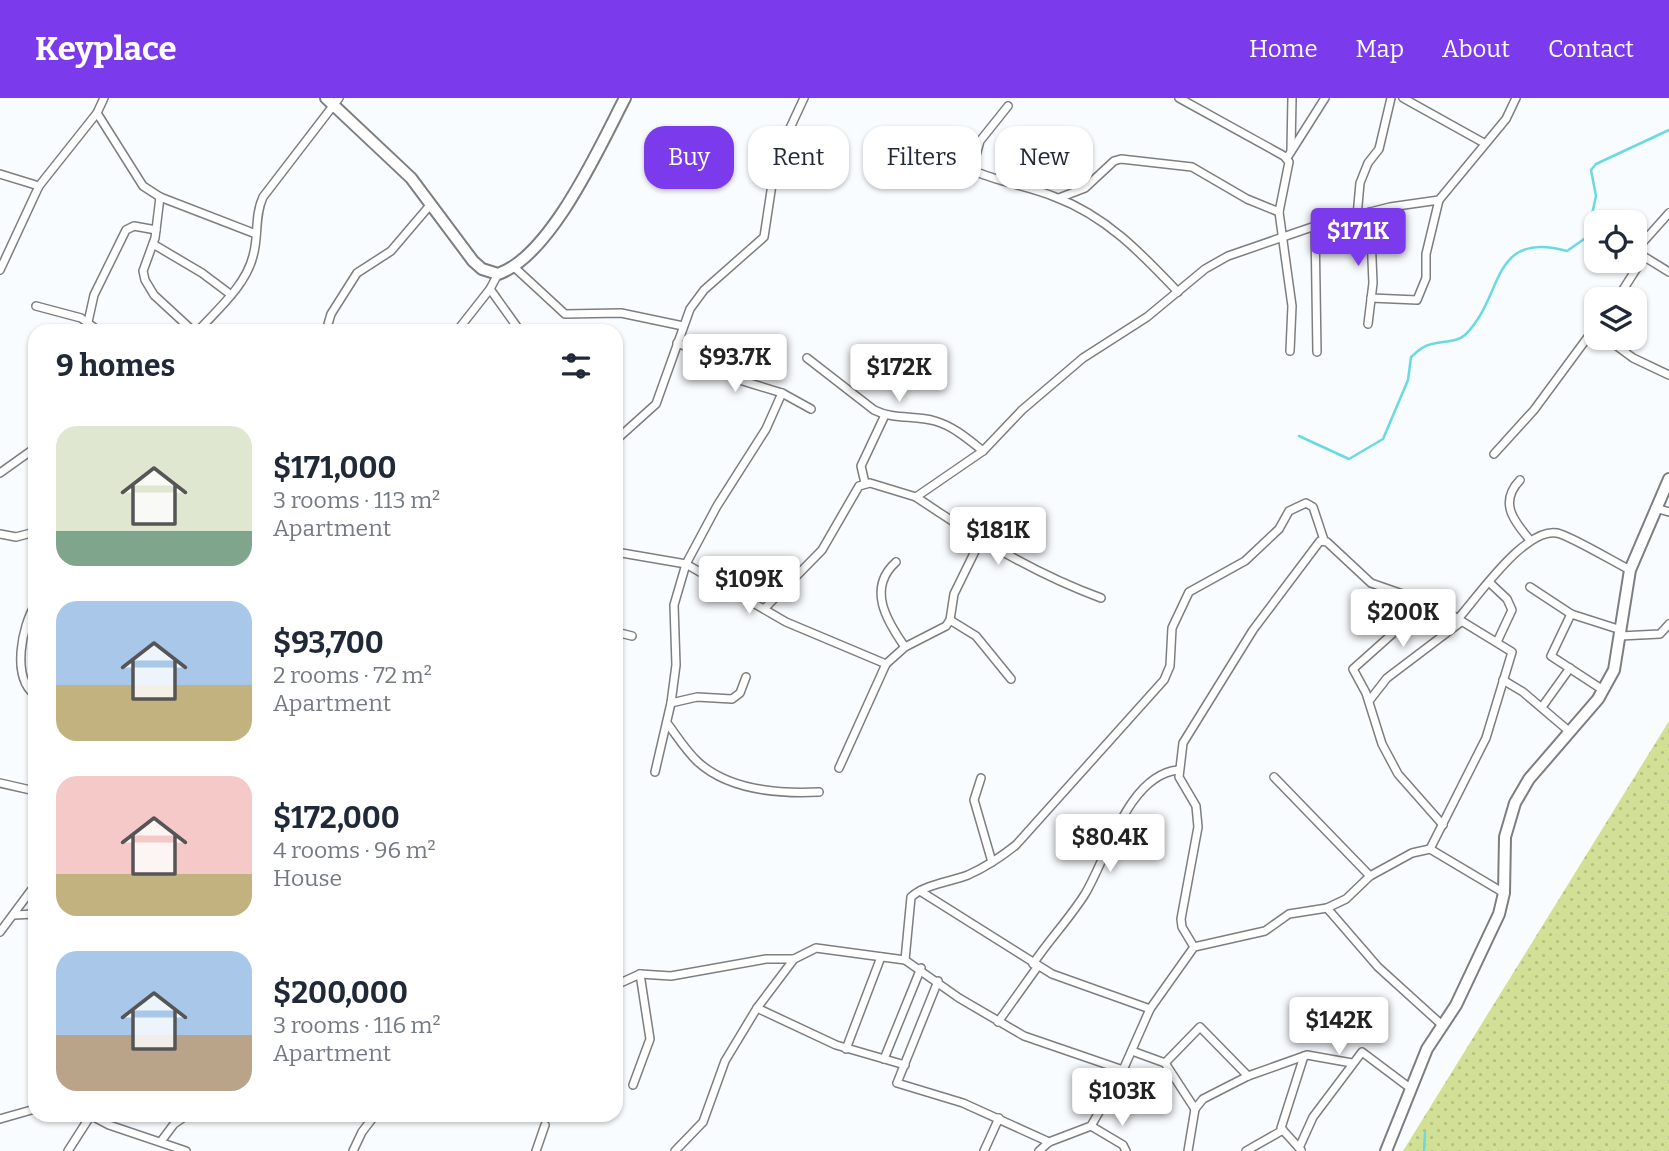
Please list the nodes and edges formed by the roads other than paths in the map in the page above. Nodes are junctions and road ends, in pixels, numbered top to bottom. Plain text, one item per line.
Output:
1 (104, 98) edge
2 (625, 98) edge
3 (804, 98) edge
4 (1179, 98) edge
5 (1293, 98) edge
6 (1325, 98) edge
7 (1391, 98) edge
8 (1403, 98) edge
9 (1516, 98) edge
10 (333, 100) edge
11 (1008, 106) dead end
12 (97, 113) junction
13 (1484, 143) junction
14 (1289, 155) junction
15 (0, 174) edge
16 (39, 186) junction
17 (160, 197) junction
18 (1059, 198) junction
19 (1439, 200) junction
20 (431, 204) junction
21 (1279, 212) junction
22 (1370, 212) junction
23 (1669, 213) edge
24 (1357, 216) junction
25 (1315, 226) junction
26 (156, 230) junction
27 (256, 234) junction
28 (1285, 234) junction
29 (1647, 238) edge
30 (153, 244) junction
31 (1647, 259) edge
32 (513, 266) junction
33 (0, 270) edge
34 (1669, 272) edge
35 (498, 274) junction
36 (490, 289) junction
37 (1178, 292) junction
38 (230, 294) junction
39 (1371, 298) junction
40 (36, 306) dead end
41 (88, 322) junction
42 (90, 324) edge
43 (188, 324) edge
44 (202, 324) edge
45 (328, 324) edge
46 (462, 324) edge
47 (515, 324) edge
48 (1368, 324) dead end
49 (683, 326) junction
50 (1584, 342) edge
51 (677, 343) junction
52 (1622, 350) edge
53 (1290, 351) dead end
54 (1317, 352) dead end
55 (807, 358) dead end
56 (1669, 375) edge
57 (782, 393) junction
58 (811, 409) dead end
59 (885, 415) junction
60 (623, 434) edge
61 (982, 451) junction
62 (28, 453) edge
63 (1494, 454) dead end
64 (0, 473) edge
65 (1669, 479) edge
66 (1520, 480) dead end
67 (865, 483) junction
68 (916, 497) junction
69 (1655, 508) junction
70 (1669, 512) edge
71 (0, 534) edge
72 (28, 534) edge
73 (1324, 540) junction
74 (1529, 540) junction
75 (981, 541) junction
76 (623, 553) edge
77 (896, 562) dead end
78 (686, 564) junction
79 (1630, 570) junction
80 (1490, 583) junction
81 (1530, 587) dead end
82 (1101, 598) dead end
83 (1428, 602) junction
84 (765, 608) junction
85 (1571, 614) junction
86 (28, 619) edge
87 (950, 620) junction
88 (1459, 621) junction
89 (1669, 624) edge
90 (1620, 633) junction
91 (623, 634) edge
92 (632, 636) dead end
93 (1497, 642) junction
94 (905, 647) junction
95 (887, 664) junction
96 (1570, 668) junction
97 (746, 677) dead end
98 (1011, 679) dead end
99 (1503, 680) junction
100 (28, 685) edge
101 (1603, 690) junction
102 (1369, 701) junction
103 (671, 703) junction
104 (1542, 707) junction
105 (667, 723) junction
106 (1570, 732) junction
107 (839, 768) dead end
108 (1178, 770) junction
109 (655, 772) dead end
110 (1274, 777) dead end
111 (981, 778) dead end
112 (0, 783) edge
113 (28, 789) edge
114 (819, 792) dead end
115 (1443, 825) junction
116 (1430, 849) junction
117 (992, 862) junction
118 (1370, 876) junction
119 (920, 891) junction
120 (1504, 893) junction
121 (28, 895) edge
122 (1327, 908) junction
123 (28, 914) edge
124 (14, 915) junction
125 (2, 926) edge
126 (1194, 947) junction
127 (881, 957) junction
128 (794, 959) junction
129 (905, 960) junction
130 (1035, 965) junction
131 (921, 968) junction
132 (640, 974) junction
133 (938, 981) junction
134 (623, 982) edge
135 (757, 1008) junction
136 (1150, 1009) junction
137 (998, 1022) junction
138 (1442, 1025) junction
139 (846, 1049) junction
140 (1132, 1051) junction
141 (1304, 1056) junction
142 (884, 1059) junction
143 (1165, 1063) junction
144 (1352, 1063) junction
145 (905, 1065) junction
146 (1124, 1070) junction
147 (1248, 1076) junction
148 (633, 1085) dead end
149 (1409, 1088) junction
150 (1195, 1109) junction
151 (28, 1111) edge
152 (999, 1118) junction
153 (0, 1119) edge
154 (87, 1122) edge
155 (106, 1122) edge
156 (177, 1122) edge
157 (370, 1122) edge
158 (545, 1125) dead end
159 (1091, 1126) junction
160 (1283, 1130) junction
161 (162, 1140) junction
162 (1049, 1142) junction
163 (1300, 1149) edge
164 (1128, 1150) edge
165 (68, 1151) edge
166 (186, 1151) edge
167 (354, 1151) edge
168 (536, 1151) edge
169 (675, 1151) edge
170 (984, 1151) edge
171 (1040, 1151) edge
172 (1188, 1151) edge
173 (1246, 1151) edge
174 (1386, 1151) edge

1 - 12 street
2 - 32 street
3 - 49 street
4 - 14 street
5 - 14 street
6 - 14 street
7 - 24 street
8 - 13 street
9 - 13 street
10 - 20 street
10 - 27 street
11 - 18 street
12 - 16 street
12 - 17 street
13 - 19 street
14 - 21 street
15 - 16 street
16 - 33 street
17 - 26 street
17 - 27 street
18 - 21 street
18 - 37 street
19 - 22 street
19 - 39 street
20 - 35 street
20 - 45 street
21 - 28 street
22 - 24 street
22 - 39 street
23 - 29 street
24 - 25 street
25 - 28 street
25 - 54 street
26 - 30 street
26 - 41 street
27 - 38 street
28 - 37 street
28 - 53 street
30 - 38 street
30 - 43 street
31 - 34 street
32 - 35 street
32 - 49 street
35 - 36 street
36 - 46 street
36 - 47 street
37 - 61 street
38 - 44 street
39 - 48 street
40 - 41 street
41 - 42 street
49 - 51 street
50 - 63 street
51 - 57 street
51 - 60 street
52 - 56 street
55 - 59 street
57 - 58 street
57 - 78 street
59 - 61 street
59 - 67 street
61 - 68 street
62 - 64 street
65 - 69 street
66 - 74 street
67 - 68 street
67 - 84 street
68 - 75 street
69 - 70 street
69 - 79 street
71 - 72 street
73 - 83 street
73 - 108 street
73 - 117 street
74 - 79 street
74 - 80 street
75 - 82 street
75 - 87 street
76 - 78 street
77 - 94 street
78 - 84 street
78 - 103 street
79 - 90 street
80 - 88 street
80 - 93 street
81 - 85 street
83 - 88 street
83 - 102 street
84 - 95 street
85 - 90 street
85 - 96 street
86 - 100 street
87 - 94 street
87 - 98 street
88 - 93 street
88 - 102 street
89 - 90 street
90 - 101 street
91 - 92 street
93 - 99 street
94 - 95 street
95 - 107 street
96 - 101 street
96 - 104 street
97 - 103 street
99 - 104 street
99 - 115 street
101 - 106 street
102 - 115 street
103 - 105 street
104 - 106 street
105 - 109 street
105 - 114 street
106 - 120 street
108 - 126 street
108 - 130 street
110 - 118 street
111 - 117 street
112 - 113 street
115 - 116 street
116 - 118 street
116 - 120 street
117 - 119 street
118 - 122 street
119 - 129 street
119 - 130 street
120 - 138 street
121 - 124 street
122 - 126 street
122 - 138 street
123 - 124 street
124 - 125 street
126 - 136 street
127 - 128 street
127 - 129 street
127 - 139 street
128 - 132 street
128 - 135 street
129 - 131 street
130 - 136 street
130 - 137 street
131 - 133 street
131 - 142 street
132 - 134 street
132 - 148 street
133 - 137 street
133 - 145 street
135 - 139 street
135 - 169 street
136 - 140 street
137 - 146 street
138 - 149 street
139 - 142 street
140 - 143 street
140 - 146 street
141 - 144 street
141 - 147 street
141 - 160 street
142 - 145 street
143 - 147 street
143 - 150 street
144 - 149 street
144 - 163 street
145 - 152 street
146 - 159 street
147 - 150 street
149 - 174 street
150 - 172 street
151 - 153 street
152 - 162 street
152 - 170 street
154 - 165 street
155 - 161 street
156 - 161 street
157 - 167 street
158 - 168 street
159 - 162 street
159 - 164 street
160 - 163 street
160 - 173 street
161 - 166 street
162 - 171 street

